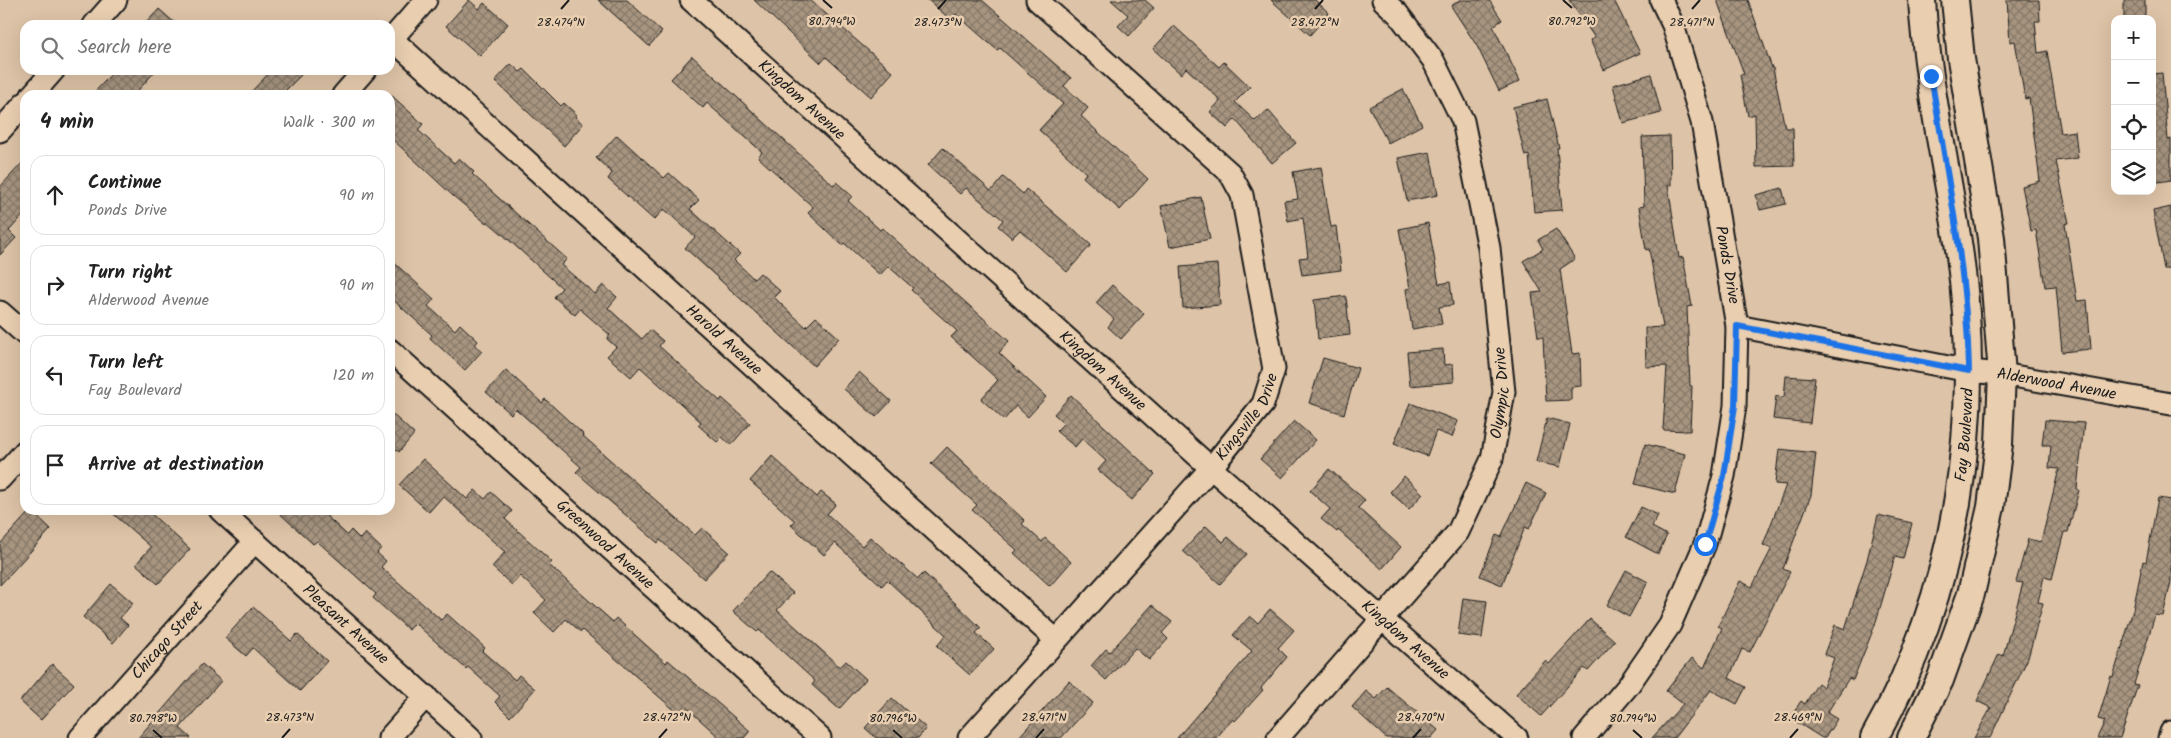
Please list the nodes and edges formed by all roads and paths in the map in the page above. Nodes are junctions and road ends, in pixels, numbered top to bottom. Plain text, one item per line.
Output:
1 (116, 0) edge
2 (426, 0) edge
3 (691, 0) edge
4 (1037, 0) edge
5 (1383, 0) edge
6 (1661, 0) edge
7 (1922, 0) edge
8 (1955, 0) edge
9 (98, 20) edge
10 (395, 35) edge
11 (395, 44) edge
12 (50, 75) edge
13 (361, 75) edge
14 (36, 90) edge
15 (347, 90) edge
16 (20, 109) edge
17 (0, 131) edge
18 (0, 312) edge
19 (1737, 326) junction
20 (20, 330) edge
21 (395, 355) edge
22 (1969, 371) junction
23 (2002, 374) junction
24 (2171, 404) edge
25 (20, 457) edge
26 (1211, 468) junction
27 (0, 479) edge
28 (225, 515) edge
29 (255, 542) junction
30 (1383, 620) junction
31 (1056, 640) junction
32 (426, 696) junction
33 (2171, 732) edge
34 (80, 738) edge
35 (389, 738) edge
36 (472, 738) edge
37 (820, 738) edge
38 (970, 738) edge
39 (1278, 738) edge
40 (1517, 738) edge
41 (1584, 738) edge
42 (1874, 738) edge
43 (1911, 738) edge
44 (2168, 738) edge

1 - 9 street
2 - 10 street
3 - 26 street, Kingdom Avenue
4 - 26 street, Kingsville Drive
5 - 30 street, Olympic Drive
6 - 19 street, Ponds Drive
7 - 22 main road, Fay Boulevard
8 - 23 main road, Fay Boulevard
11 - 31 street, Harold Avenue
12 - 14 street
13 - 15 street
16 - 17 street
18 - 20 street
19 - 22 street, Alderwood Avenue
19 - 41 street, Ponds Drive
21 - 37 street, Greenwood Avenue
22 - 23 street, Alderwood Avenue
22 - 42 main road, Fay Boulevard
23 - 24 street, Alderwood Avenue
23 - 43 main road, Fay Boulevard
25 - 27 street
26 - 30 street, Kingdom Avenue
26 - 31 street, Kingsville Drive
28 - 29 street, Pleasant Avenue
29 - 32 street, Pleasant Avenue
29 - 34 street, Chicago Street
30 - 39 street, Olympic Drive
30 - 40 street, Kingdom Avenue
31 - 38 street, Kingsville Drive
32 - 35 street
32 - 36 street, Pleasant Avenue
33 - 44 street

